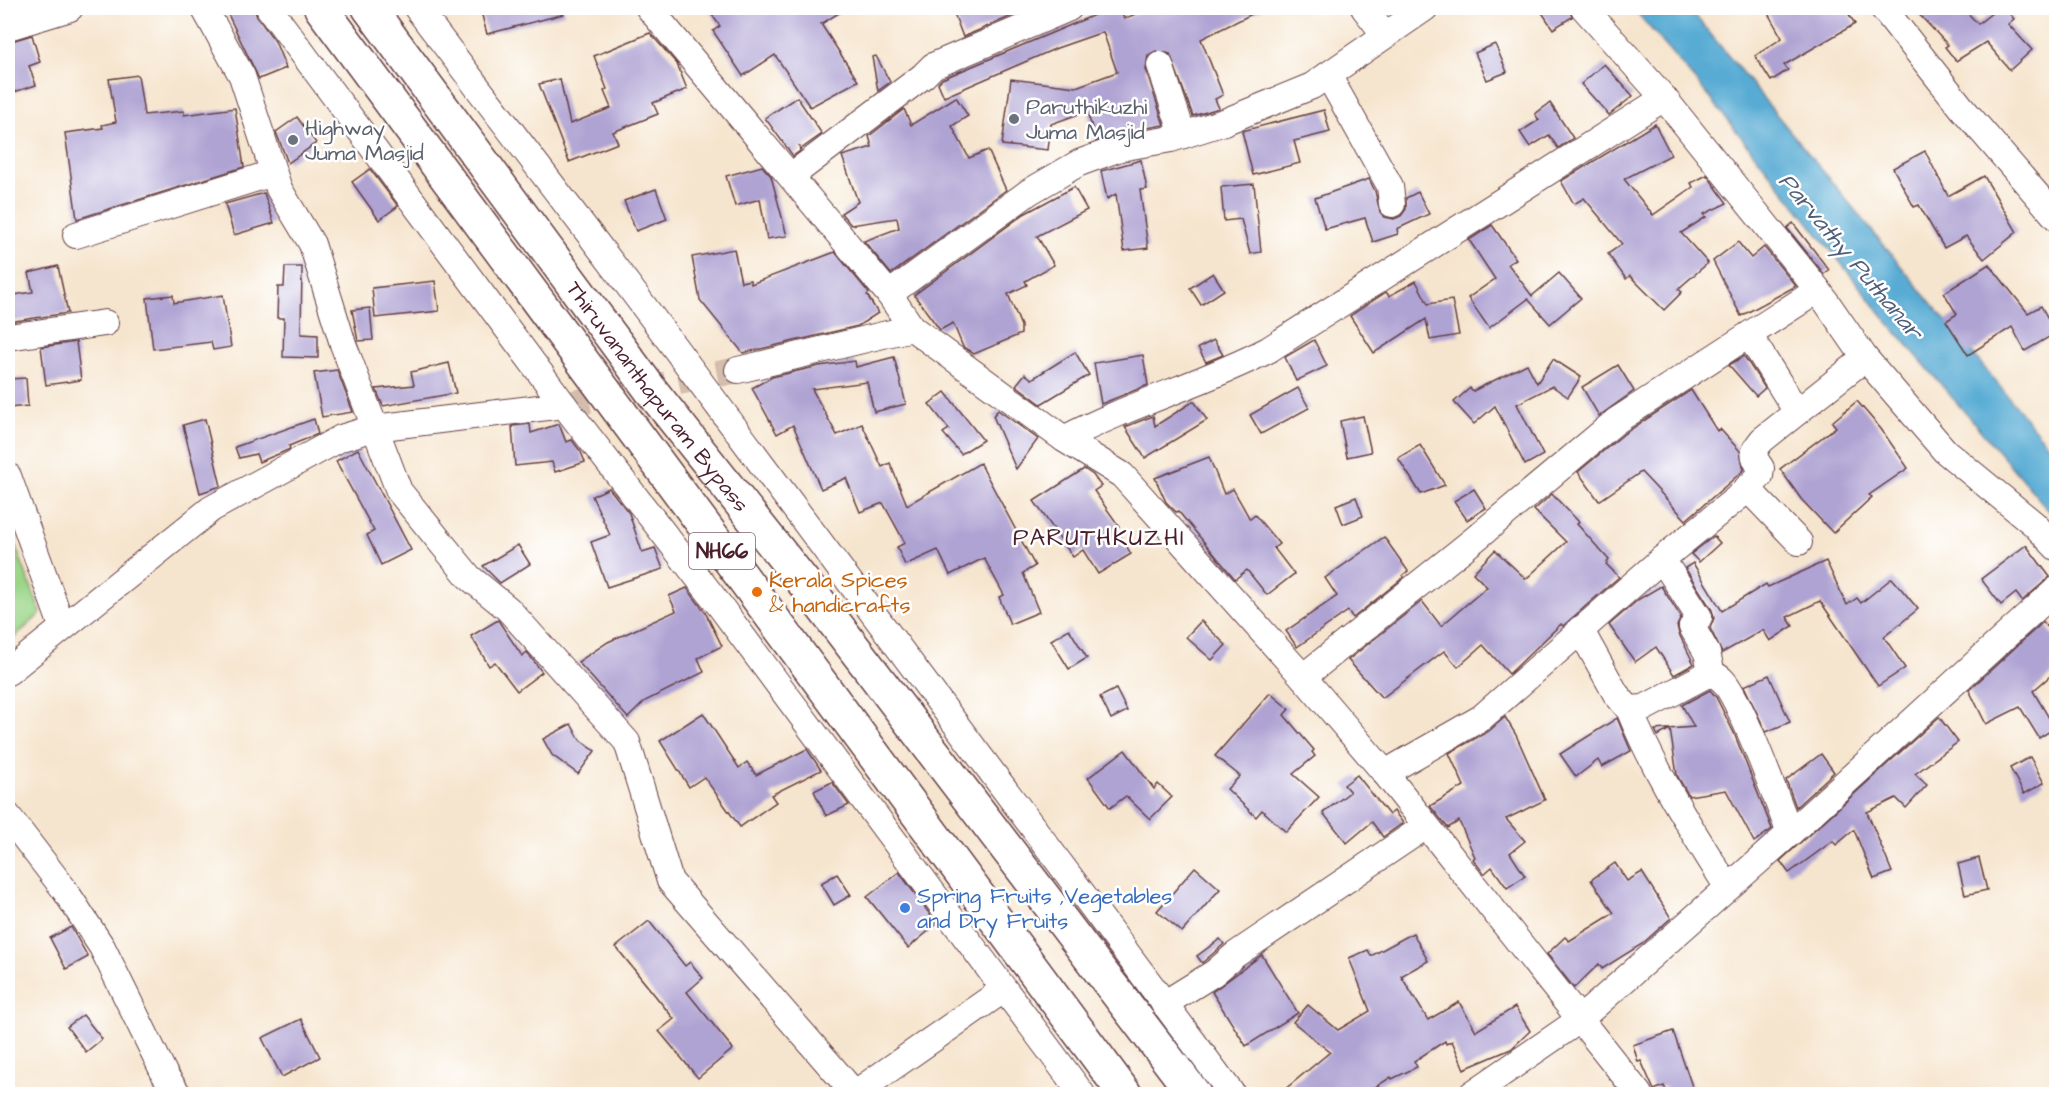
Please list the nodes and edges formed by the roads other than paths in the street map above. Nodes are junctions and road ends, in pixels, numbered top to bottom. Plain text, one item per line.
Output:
1 (70, 8) edge
2 (204, 8) edge
3 (269, 8) edge
4 (321, 8) edge
5 (369, 8) edge
6 (417, 8) edge
7 (649, 8) edge
8 (1069, 8) edge
9 (1364, 8) edge
10 (1425, 8) edge
11 (1584, 8) edge
12 (1883, 8) edge
13 (8, 27) edge
14 (1385, 36) junction
15 (1160, 65) dead end
16 (1328, 75) junction
17 (1664, 98) junction
18 (1183, 135) junction
19 (273, 173) junction
20 (792, 176) junction
21 (1392, 204) dead end
22 (2056, 218) edge
23 (76, 235) dead end
24 (1818, 290) junction
25 (890, 294) junction
26 (105, 323) dead end
27 (912, 328) junction
28 (1749, 335) junction
29 (8, 337) edge
30 (1865, 358) junction
31 (738, 370) tunnel mouth
32 (564, 405) junction
33 (1797, 412) junction
34 (374, 428) junction
35 (1064, 440) junction
36 (8, 476) edge
37 (1747, 488) junction
38 (1799, 542) dead end
39 (2056, 547) edge
40 (1662, 559) junction
41 (2056, 590) edge
42 (62, 626) junction
43 (1580, 629) junction
44 (8, 672) edge
45 (1712, 674) junction
46 (1303, 677) junction
47 (1629, 710) junction
48 (1385, 774) junction
49 (8, 816) edge
50 (1426, 826) junction
51 (1790, 833) junction
52 (1728, 888) junction
53 (1003, 990) junction
54 (1164, 1004) junction
55 (1578, 1021) junction
56 (855, 1094) edge
57 (178, 1095) edge
58 (1082, 1095) edge
59 (1125, 1095) edge
60 (1194, 1095) edge
61 (1232, 1095) edge
62 (1472, 1095) edge
63 (1639, 1095) edge

1 - 13 street
2 - 19 street
3 - 32 street
4 - 59 highway, Thiruvananthapuram Bypass / NH66
5 - 60 highway, Thiruvananthapuram Bypass / NH66
6 - 54 street, Thiruvananthapuram Bypass
7 - 20 street
8 - 20 street
9 - 14 street
10 - 14 street
11 - 17 street
12 - 22 street
14 - 16 street
15 - 18 street
16 - 18 street
16 - 21 street
17 - 24 street
17 - 35 street
18 - 25 street
19 - 23 street
19 - 34 street
20 - 25 street
24 - 28 street
24 - 30 street
25 - 27 street
26 - 29 street
27 - 31 street
27 - 35 street
28 - 33 street
28 - 46 street
30 - 33 street
30 - 39 street
32 - 34 street
32 - 53 street
33 - 37 street
34 - 42 street
34 - 56 street
35 - 46 street
36 - 42 street
37 - 38 street
37 - 40 street
40 - 43 street
40 - 45 street
41 - 51 street
42 - 44 street
43 - 47 street
43 - 48 street
45 - 47 street
45 - 51 street
46 - 48 street
47 - 52 street
48 - 50 street
49 - 57 street
50 - 54 street
50 - 55 street
51 - 52 street
52 - 55 street
53 - 56 street
53 - 58 street
54 - 61 street, Thiruvananthapuram Bypass
55 - 62 street
55 - 63 street

